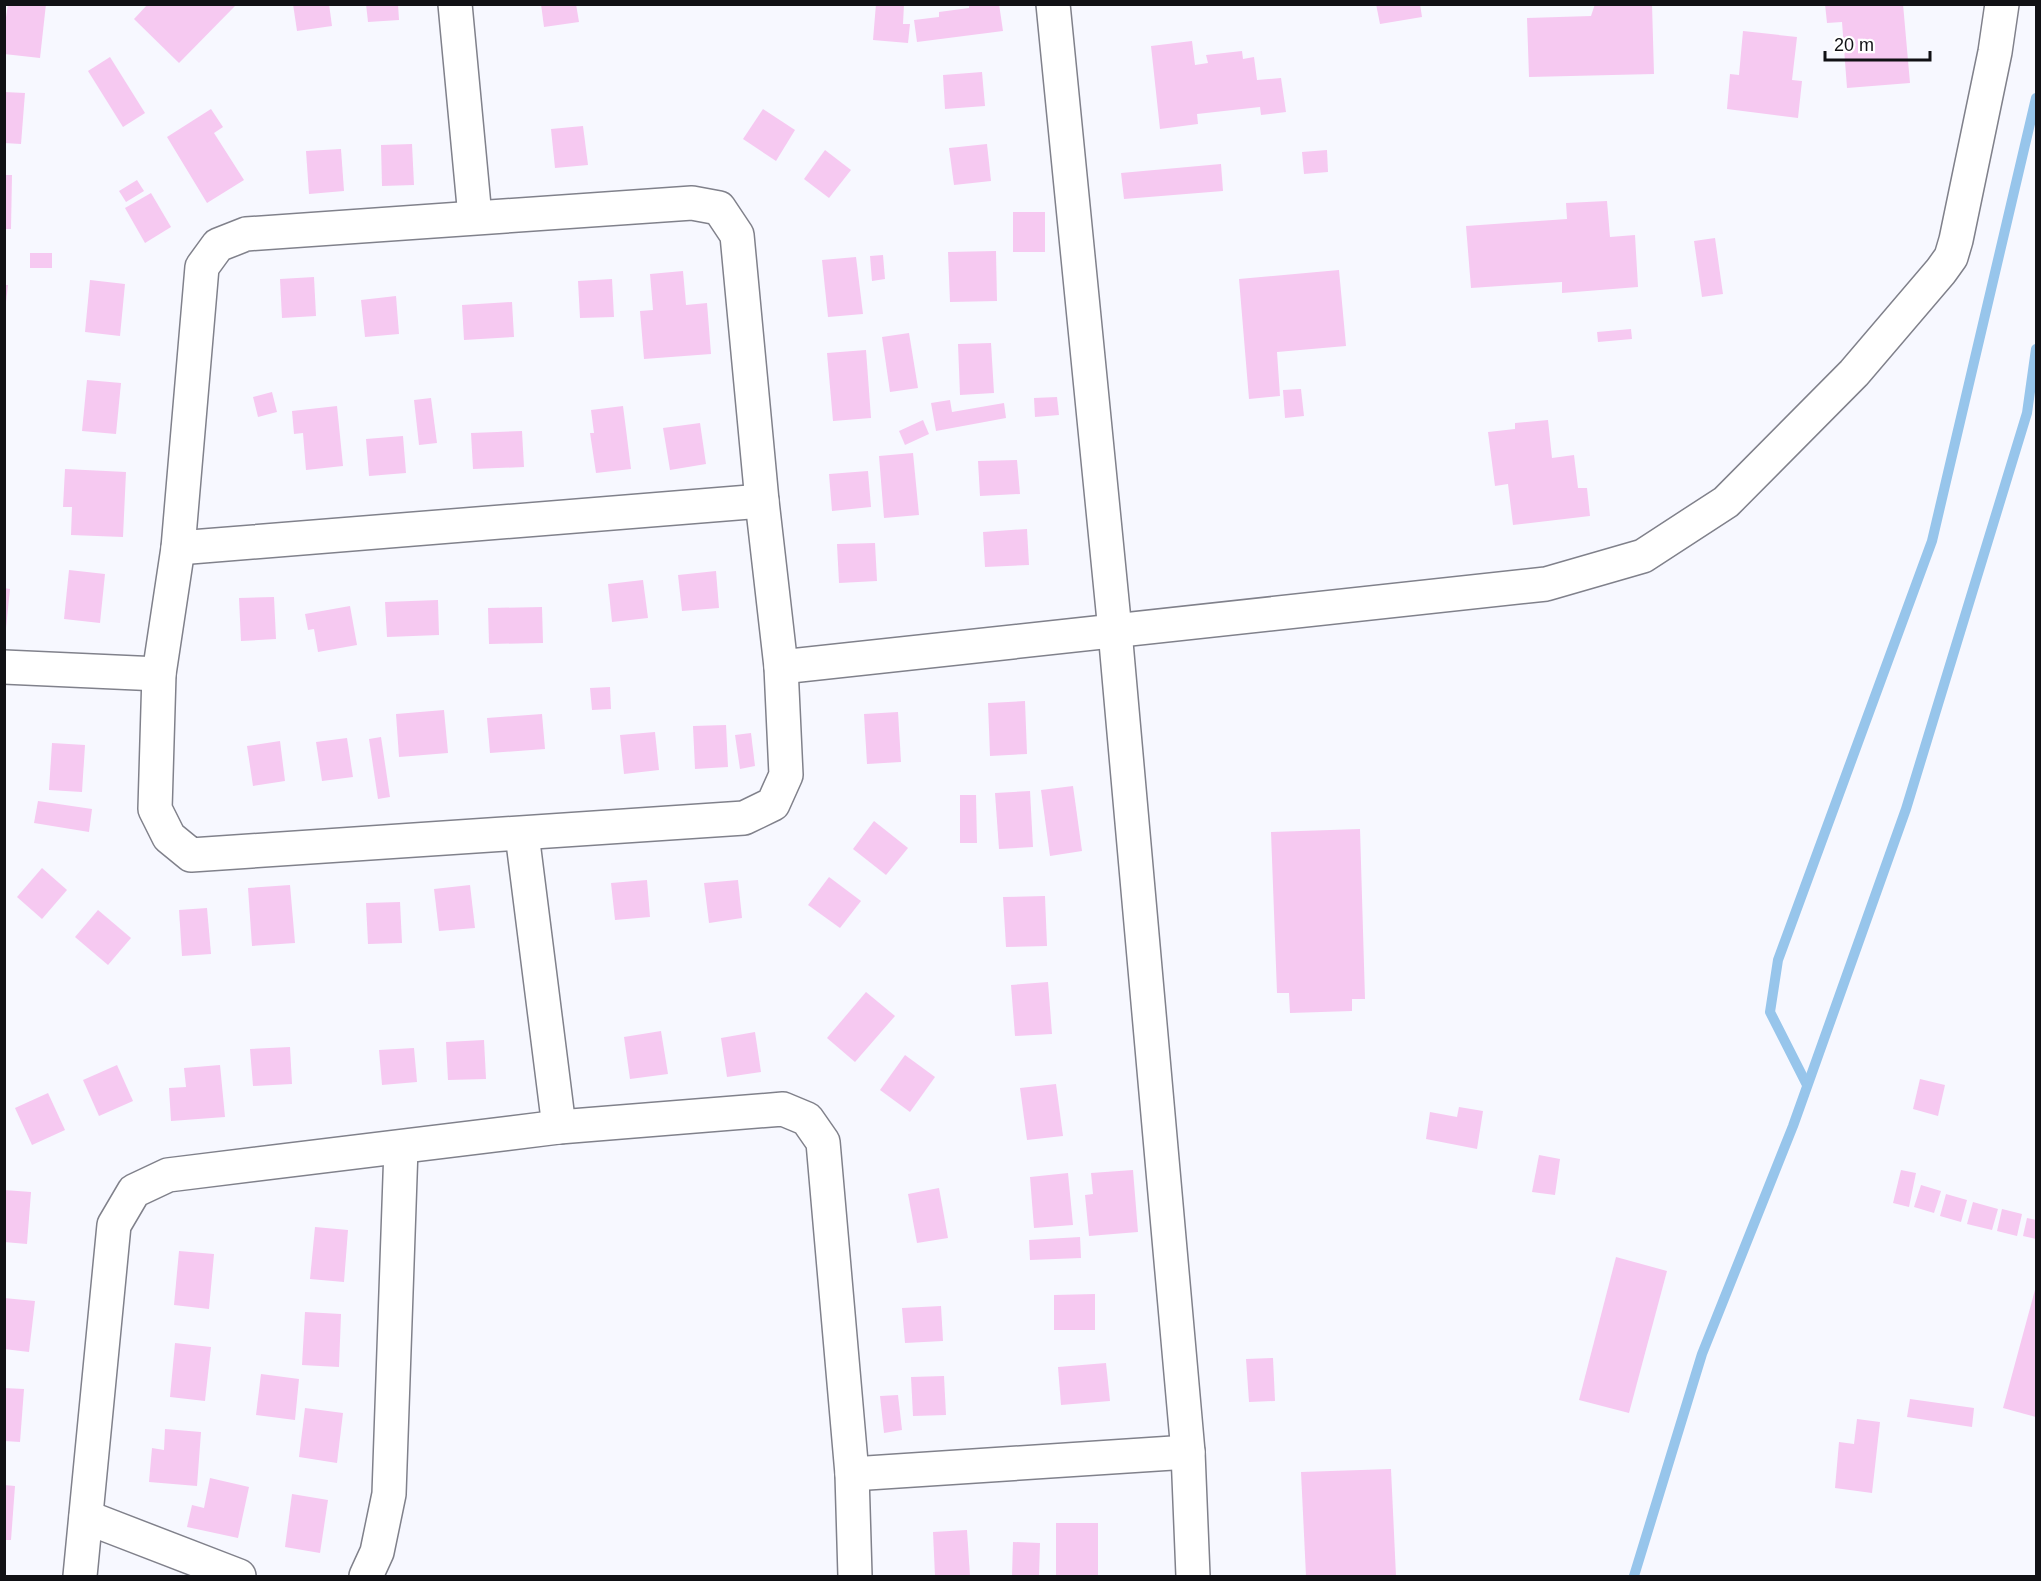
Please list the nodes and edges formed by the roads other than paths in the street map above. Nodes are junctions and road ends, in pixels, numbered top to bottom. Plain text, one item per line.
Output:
1 (454, 4) edge
2 (1053, 4) edge
3 (2002, 4) edge
4 (475, 217) junction
5 (762, 501) junction
6 (178, 548) junction
7 (1115, 631) junction
8 (4, 667) edge
9 (781, 667) junction
10 (159, 674) junction
11 (522, 834) junction
12 (559, 1127) junction
13 (400, 1148) junction
14 (1188, 1452) junction
15 (852, 1474) junction
16 (86, 1517) junction
17 (80, 1576) edge
18 (239, 1576) edge
19 (366, 1576) edge
20 (855, 1576) edge
21 (1193, 1576) edge

1 - 4 street
2 - 7 street
3 - 7 street
4 - 5 street
4 - 6 street
5 - 6 street
5 - 9 street
6 - 10 street
7 - 9 street
7 - 14 street
8 - 10 street
9 - 11 street
10 - 11 street
11 - 12 street
12 - 13 street
12 - 15 street
13 - 16 street
13 - 19 street
14 - 15 street
14 - 21 street
15 - 20 street
16 - 17 street
16 - 18 street

